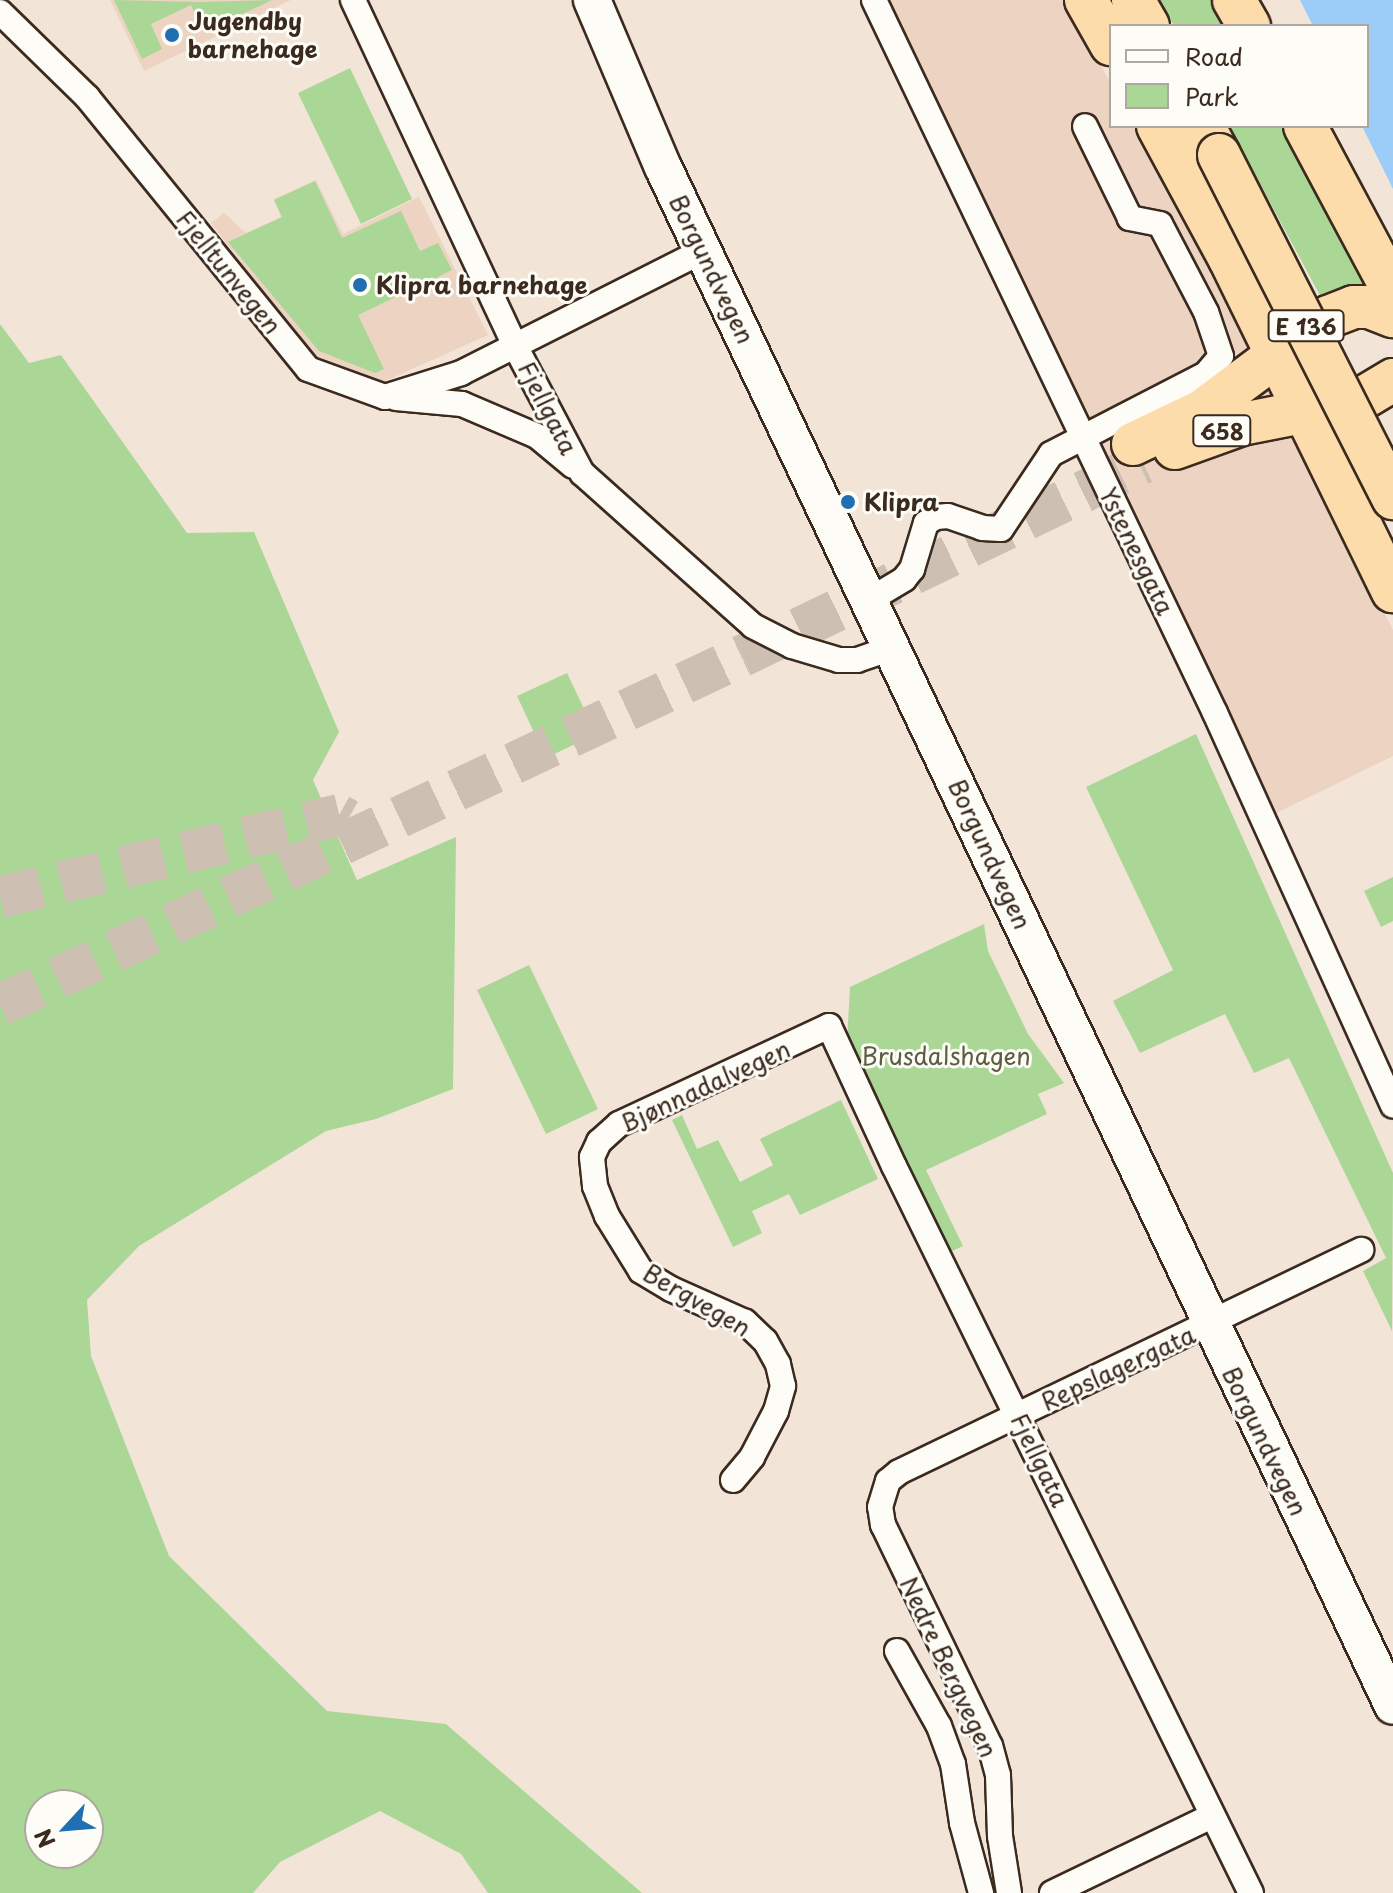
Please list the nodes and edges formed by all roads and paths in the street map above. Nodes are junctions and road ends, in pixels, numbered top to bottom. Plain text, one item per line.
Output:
1 (353, 0) edge
2 (592, 0) edge
3 (874, 0) edge
4 (1086, 0) edge
5 (1133, 0) edge
6 (1234, 0) edge
7 (0, 12) edge
8 (1147, 24) edge
9 (1248, 24) edge
10 (1109, 40) edge
11 (1085, 126) dead end
12 (1159, 128) edge
13 (1306, 128) edge
14 (1211, 140) edge
15 (704, 250) junction
16 (1393, 291) edge
17 (1393, 316) edge
18 (514, 344) junction
19 (1276, 354) junction
20 (1393, 380) edge
21 (385, 397) junction
22 (1305, 412) junction
23 (1082, 435) junction
24 (582, 473) junction
25 (1393, 498) edge
26 (1393, 591) edge
27 (871, 599) junction
28 (894, 647) junction
29 (829, 1026) joint
30 (1393, 1105) edge
31 (592, 1157) joint
32 (1361, 1250) dead end
33 (1210, 1325) junction
34 (1018, 1414) junction
35 (733, 1480) dead end
36 (881, 1492) joint
37 (897, 1651) dead end
38 (1393, 1706) edge
39 (1212, 1816) junction
40 (981, 1893) edge
41 (1009, 1893) edge
42 (1052, 1893) edge
43 (1251, 1893) edge

1 - 18 street, Fjellgata
2 - 15 main road, Borgundvegen
3 - 23 street, Ystenesgata
4 - 10 highway
5 - 8 highway
6 - 9 highway
7 - 21 street, Fjelltunvegen
11 - 23 street
12 - 19 highway, E 136
13 - 16 highway
14 - 25 highway, E 136, bridge
15 - 18 street
15 - 27 main road, Borgundvegen
17 - 19 highway, E 136
18 - 21 street
18 - 24 street, Fjellgata
19 - 22 highway, E 136
19 - 22 highway, 658
20 - 22 highway
21 - 24 street, Fjelltunvegen
22 - 26 highway, E 136
23 - 27 street
23 - 30 street, Ystenesgata
24 - 28 street, Fjellgata
27 - 28 main road, Borgundvegen
28 - 33 main road, Borgundvegen
29 - 31 street, Bjønnadalvegen
29 - 34 street, Fjellgata
31 - 35 street, Bergvegen
32 - 33 street, Repslagergata
33 - 34 street, Repslagergata
33 - 38 main road, Borgundvegen
34 - 36 street, Repslagergata
34 - 39 street, Fjellgata
36 - 41 street, Nedre Bergvegen
37 - 40 street
39 - 42 street
39 - 43 street, Fjellgata

